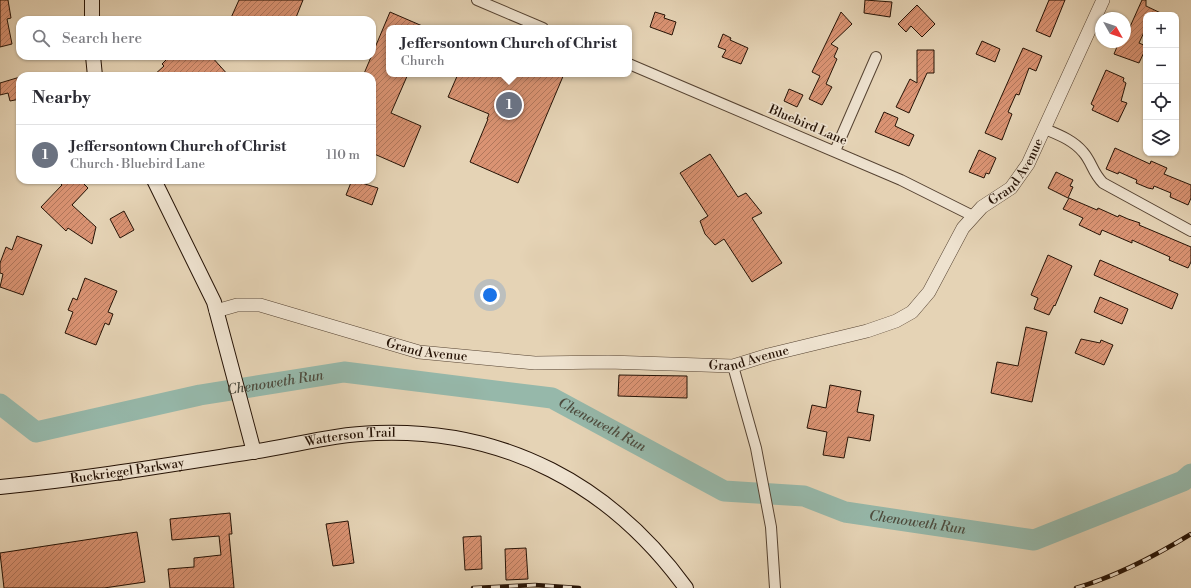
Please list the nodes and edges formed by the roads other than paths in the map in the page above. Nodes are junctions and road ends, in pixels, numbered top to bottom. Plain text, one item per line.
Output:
1 (92, 0) edge
2 (477, 0) edge
3 (1103, 0) edge
4 (92, 16) edge
5 (536, 25) edge
6 (876, 57) dead end
7 (93, 60) edge
8 (632, 65) edge
9 (95, 72) edge
10 (1045, 129) junction
11 (835, 151) junction
12 (156, 184) edge
13 (973, 216) junction
14 (1191, 231) edge
15 (216, 311) junction
16 (733, 366) junction
17 (254, 452) junction
18 (0, 487) edge
19 (686, 588) edge
20 (775, 588) edge

1 - 4 main road
2 - 5 street
3 - 10 street, Grand Avenue
6 - 11 street
7 - 9 main road
8 - 11 street, Bluebird Lane
10 - 13 street, Grand Avenue
10 - 14 street
11 - 13 street, Bluebird Lane
12 - 15 main road
13 - 16 street, Grand Avenue
15 - 16 street, Grand Avenue
15 - 17 main road
16 - 20 street
17 - 18 main road, Ruckriegel Parkway
17 - 19 main road, Watterson Trail

